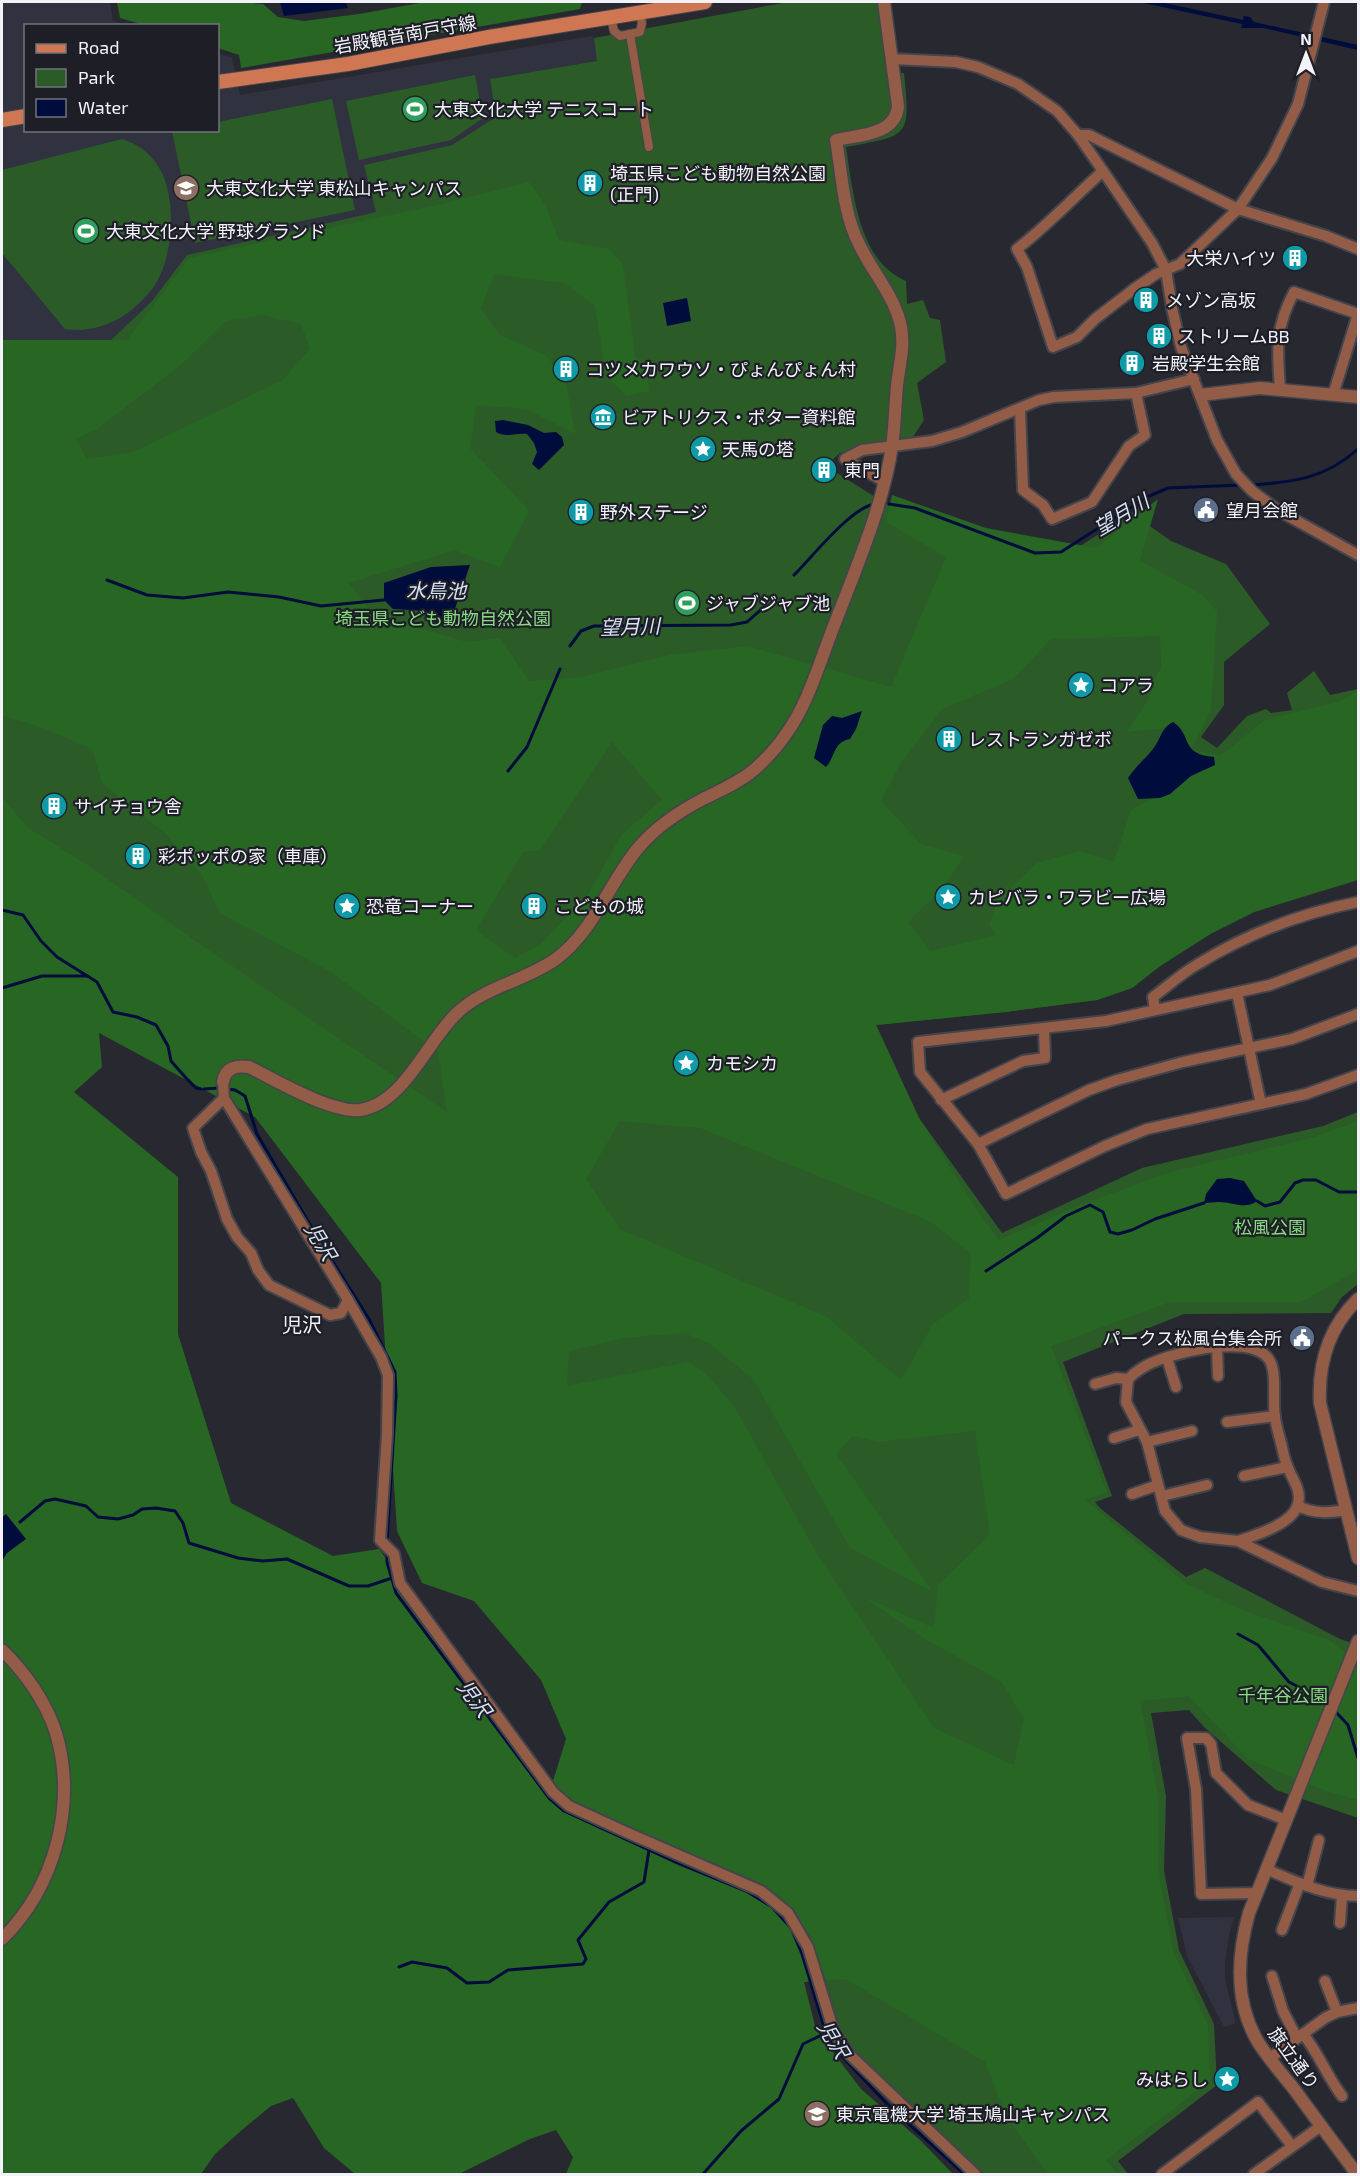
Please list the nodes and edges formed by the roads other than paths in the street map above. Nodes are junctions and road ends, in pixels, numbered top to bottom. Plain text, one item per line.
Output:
1 (705, 2) edge
2 (884, 2) edge
3 (1324, 2) edge
4 (640, 13) junction
5 (611, 18) junction
6 (630, 34) junction
7 (892, 59) junction
8 (219, 82) edge
9 (24, 116) edge
10 (2, 120) edge
11 (1078, 135) junction
12 (648, 147) dead end
13 (1103, 171) junction
14 (1238, 209) junction
15 (1359, 249) edge
16 (1166, 270) junction
17 (1358, 314) edge
18 (1194, 378) junction
19 (1280, 389) junction
20 (1136, 393) junction
21 (1201, 395) junction
22 (1333, 395) junction
23 (1359, 397) edge
24 (1020, 409) junction
25 (892, 447) junction
26 (885, 482) junction
27 (1359, 555) edge
28 (1359, 902) edge
29 (1359, 951) edge
30 (1237, 993) junction
31 (1155, 1010) junction
32 (1359, 1014) edge
33 (1044, 1029) junction
34 (1249, 1049) junction
35 (1359, 1075) edge
36 (223, 1091) junction
37 (941, 1100) junction
38 (1261, 1104) junction
39 (978, 1144) junction
40 (1359, 1299) edge
41 (348, 1300) junction
42 (1217, 1347) junction
43 (1167, 1358) junction
44 (1218, 1376) dead end
45 (1128, 1379) junction
46 (1095, 1384) dead end
47 (1176, 1387) dead end
48 (1275, 1416) junction
49 (1227, 1422) dead end
50 (1139, 1430) junction
51 (1192, 1431) dead end
52 (1114, 1438) dead end
53 (1147, 1442) junction
54 (1287, 1467) junction
55 (1244, 1476) dead end
56 (1207, 1485) dead end
57 (1160, 1490) junction
58 (1132, 1494) dead end
59 (1298, 1506) junction
60 (1346, 1510) junction
61 (1238, 1541) junction
62 (1359, 1558) edge
63 (1359, 1591) edge
64 (1358, 1642) edge
65 (2, 1650) edge
66 (1286, 1820) junction
67 (1319, 1840) dead end
68 (1266, 1869) junction
69 (1304, 1885) junction
70 (1257, 1893) junction
71 (1342, 1896) junction
72 (1359, 1896) edge
73 (1340, 1923) dead end
74 (1282, 1930) dead end
75 (2, 1939) edge
76 (1272, 1976) dead end
77 (1325, 1981) dead end
78 (1359, 2008) edge
79 (1337, 2013) junction
80 (1300, 2036) junction
81 (1270, 2058) junction
82 (1342, 2096) dead end
83 (1321, 2126) junction
84 (1292, 2146) junction
85 (975, 2175) edge
86 (1162, 2175) edge
87 (1254, 2175) edge
88 (1357, 2175) edge

1 - 4 main road, 岩殿観音南戸守線
2 - 7 street
3 - 14 street
4 - 5 main road, 岩殿観音南戸守線
4 - 6 street
5 - 6 street
5 - 8 main road, 岩殿観音南戸守線
6 - 12 street
7 - 11 street
7 - 25 street
9 - 10 main road
11 - 13 street
11 - 14 street
13 - 16 street
13 - 16 street
14 - 15 street
14 - 16 street
16 - 18 street
17 - 19 street
17 - 22 street
18 - 20 street
18 - 21 street
19 - 21 street
19 - 22 street
20 - 24 street
20 - 24 street
21 - 27 street
22 - 23 street
24 - 25 street
25 - 26 street
25 - 26 street
26 - 36 street
28 - 31 street
29 - 30 street
30 - 31 street
30 - 34 street
31 - 33 street
32 - 34 street
33 - 37 street
33 - 37 street
34 - 38 street
34 - 39 street
35 - 38 street
36 - 41 street
36 - 41 street
37 - 39 street
38 - 39 street
40 - 60 street
41 - 85 street
42 - 43 street
42 - 44 street
42 - 48 street
43 - 45 street
43 - 47 street
45 - 46 street
45 - 50 street
48 - 49 street
48 - 54 street
50 - 52 street
50 - 53 street
51 - 53 street
53 - 57 street
54 - 55 street
54 - 59 street
56 - 57 street
57 - 58 street
57 - 61 street
59 - 60 street
59 - 61 street
60 - 62 street
61 - 63 street
64 - 66 street, 旗立通り
65 - 75 street
66 - 68 street, 旗立通り
66 - 70 street
67 - 69 street
68 - 69 street
68 - 70 street, 旗立通り
69 - 71 street
69 - 74 street
70 - 81 street, 旗立通り
71 - 72 street
71 - 73 street
76 - 80 street
77 - 79 street
78 - 79 street
79 - 80 street
80 - 81 street
80 - 82 street
81 - 83 street, 旗立通り
83 - 84 street
83 - 88 street, 旗立通り
84 - 86 street
84 - 87 street

